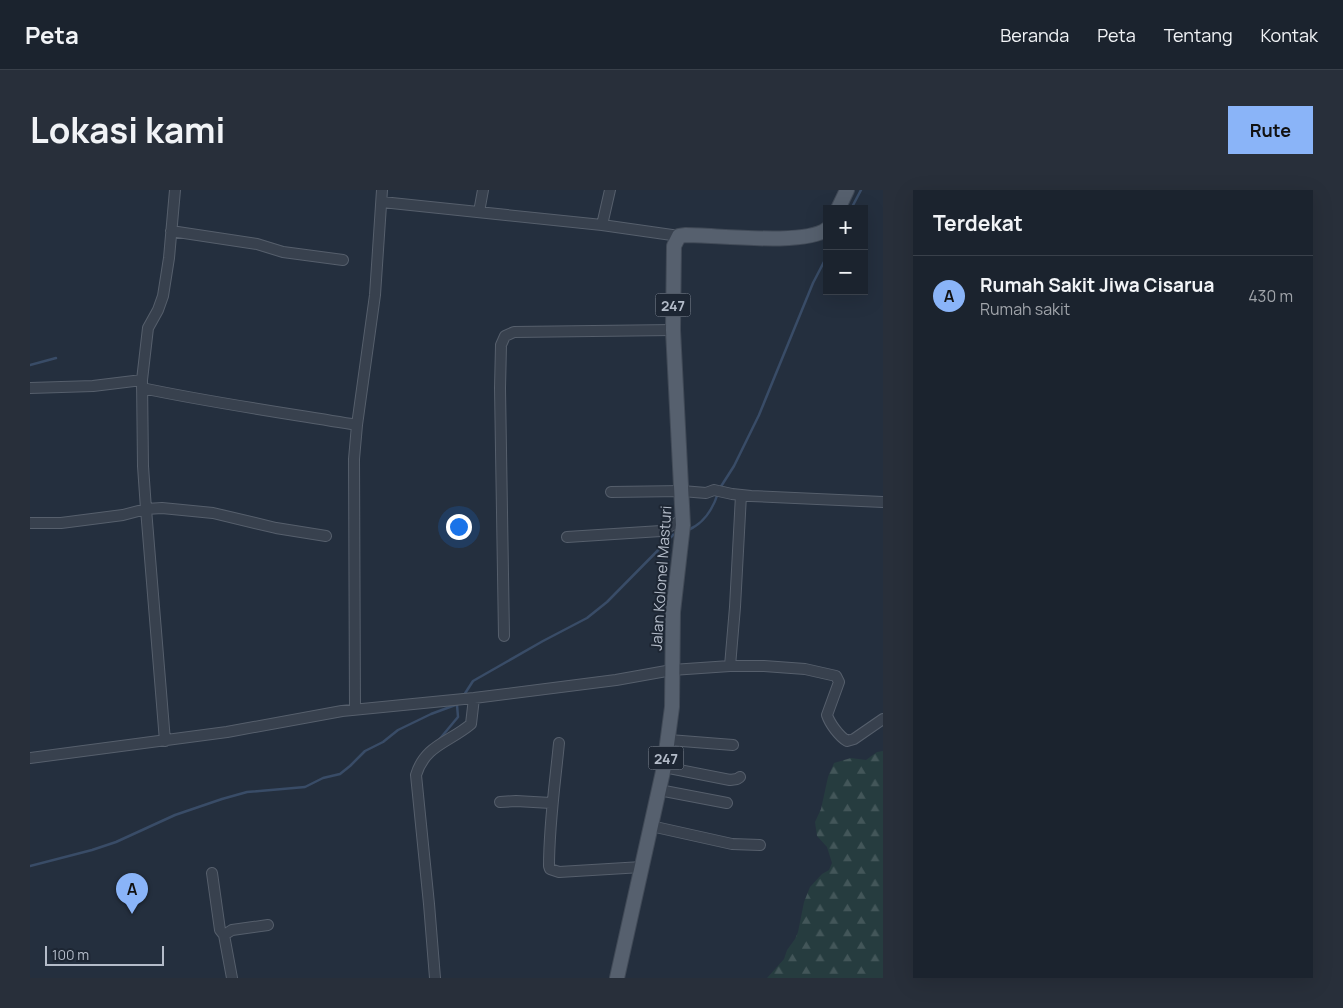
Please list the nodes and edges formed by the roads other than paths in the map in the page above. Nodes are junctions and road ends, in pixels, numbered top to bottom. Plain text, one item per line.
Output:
1 (175, 190) edge
2 (382, 190) edge
3 (483, 190) edge
4 (610, 190) edge
5 (847, 190) edge
6 (382, 202) junction
7 (840, 205) edge
8 (479, 212) junction
9 (602, 225) junction
10 (171, 231) junction
11 (823, 232) edge
12 (679, 236) junction
13 (343, 260) dead end
14 (673, 330) junction
15 (142, 384) junction
16 (30, 388) edge
17 (357, 425) junction
18 (682, 491) junction
19 (611, 492) dead end
20 (741, 495) junction
21 (883, 502) edge
22 (146, 509) junction
23 (30, 522) edge
24 (683, 526) junction
25 (326, 536) dead end
26 (567, 537) dead end
27 (504, 636) dead end
28 (730, 666) junction
29 (672, 670) junction
30 (469, 699) junction
31 (355, 710) junction
32 (883, 719) edge
33 (669, 740) junction
34 (165, 741) junction
35 (559, 743) dead end
36 (733, 745) dead end
37 (30, 758) edge
38 (664, 767) junction
39 (740, 777) dead end
40 (660, 790) junction
41 (500, 802) dead end
42 (728, 803) dead end
43 (551, 804) junction
44 (651, 826) junction
45 (760, 845) dead end
46 (642, 867) junction
47 (212, 874) dead end
48 (268, 925) dead end
49 (224, 935) junction
50 (232, 978) edge
51 (435, 978) edge
52 (617, 978) edge

1 - 10 street
2 - 6 street
3 - 8 street
4 - 9 street
5 - 7 main road
6 - 8 street
6 - 17 street
8 - 9 street
9 - 12 street
10 - 13 street
10 - 15 street
11 - 12 main road
12 - 14 main road, Jalan Kolonel Masturi / 247
14 - 18 main road, Jalan Kolonel Masturi / 247
14 - 27 street
15 - 16 street
15 - 17 street
15 - 22 street
17 - 31 street
18 - 19 street
18 - 20 street
18 - 24 main road, Jalan Kolonel Masturi / 247
20 - 21 street
20 - 28 street
22 - 23 street
22 - 25 street
22 - 34 street
24 - 26 street
24 - 29 main road, Jalan Kolonel Masturi / 247
28 - 29 street
28 - 32 street
29 - 30 street
29 - 33 main road, Jalan Kolonel Masturi / 247
30 - 31 street
30 - 51 street
31 - 34 street
33 - 36 street
33 - 38 main road, Jalan Kolonel Masturi / 247
34 - 37 street
35 - 43 street
38 - 39 street
38 - 40 main road, Jalan Kolonel Masturi / 247
40 - 42 street
40 - 44 main road, Jalan Kolonel Masturi / 247
41 - 43 street
43 - 46 street
44 - 45 street
44 - 46 main road, Jalan Kolonel Masturi / 247
46 - 52 main road, Jalan Kolonel Masturi / 247
47 - 49 street
48 - 49 street
49 - 50 street

